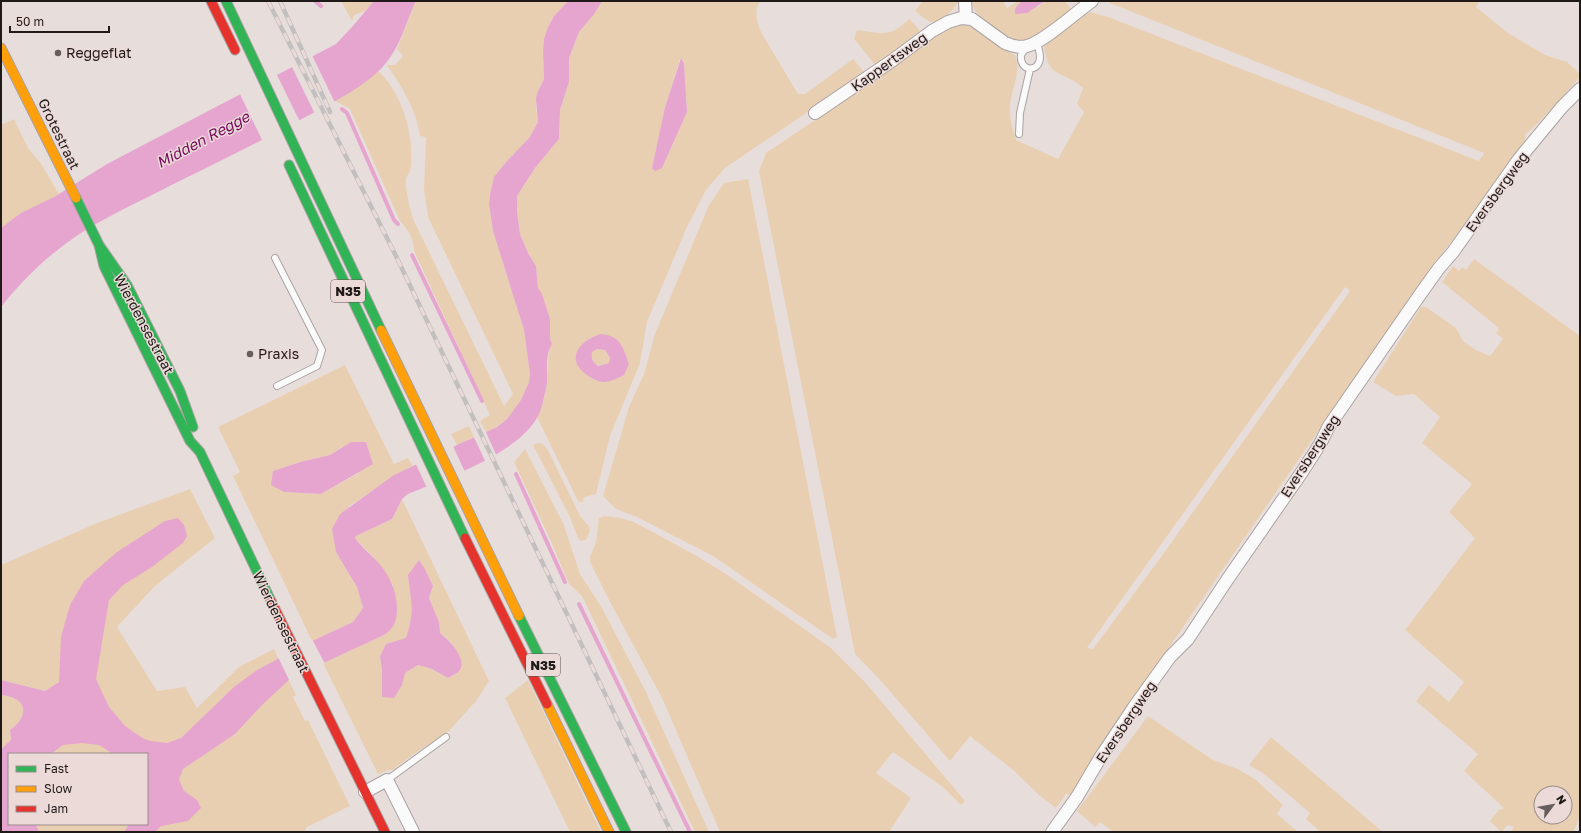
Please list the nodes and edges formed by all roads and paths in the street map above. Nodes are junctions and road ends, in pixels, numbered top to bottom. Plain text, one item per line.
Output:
1 (211, 1) edge
2 (226, 1) edge
3 (965, 1) edge
4 (1092, 1) edge
5 (966, 18) junction
6 (1032, 44) junction
7 (1, 48) edge
8 (238, 56) dead end
9 (1030, 69) junction
10 (1580, 89) edge
11 (815, 113) dead end
12 (1019, 134) dead end
13 (285, 158) dead end
14 (92, 232) joint
15 (275, 258) dead end
16 (151, 335) junction
17 (277, 386) dead end
18 (200, 452) junction
19 (446, 737) dead end
20 (387, 780) junction
21 (365, 792) junction
22 (385, 832) edge
23 (413, 832) edge
24 (609, 832) edge
25 (626, 832) edge
26 (1052, 832) edge

1 - 8 main road
2 - 25 main road, N35
3 - 5 street
4 - 6 street
5 - 6 street
5 - 11 street, Kappertsweg
6 - 9 lane
6 - 9 lane
7 - 14 main road, Grotestraat
9 - 12 lane
10 - 26 street, Eversbergweg
13 - 24 main road, N35
14 - 16 main road, Wierdensestraat
15 - 17 lane
16 - 18 main road, Wierdensestraat
16 - 18 main road, Wierdensestraat
18 - 21 main road, Wierdensestraat
19 - 20 lane
20 - 21 street
20 - 23 street
21 - 22 main road, Wierdensestraat

